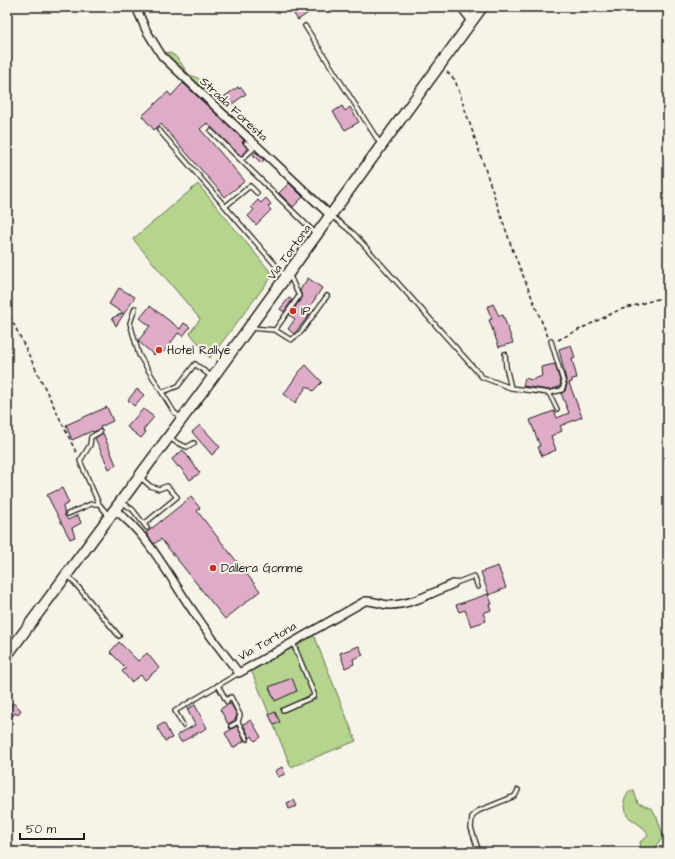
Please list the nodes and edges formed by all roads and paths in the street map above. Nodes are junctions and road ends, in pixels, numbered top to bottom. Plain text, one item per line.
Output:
1 (136, 7) edge
2 (461, 7) edge
3 (482, 7) edge
4 (472, 21) junction
5 (304, 26) dead end
6 (440, 65) junction
7 (158, 130) dead end
8 (211, 131) dead end
9 (246, 143) dead end
10 (382, 146) junction
11 (241, 160) junction
12 (257, 194) dead end
13 (226, 206) junction
14 (331, 216) junction
15 (317, 235) junction
16 (287, 276) junction
17 (327, 296) dead end
18 (668, 296) edge
19 (135, 308) dead end
20 (7, 310) edge
21 (250, 328) junction
22 (275, 330) junction
23 (551, 340) junction
24 (505, 354) dead end
25 (213, 378) junction
26 (511, 388) junction
27 (163, 392) junction
28 (549, 393) junction
29 (557, 409) dead end
30 (183, 419) junction
31 (100, 432) dead end
32 (169, 437) junction
33 (194, 443) dead end
34 (80, 461) junction
35 (139, 477) junction
36 (122, 501) junction
37 (99, 504) junction
38 (68, 514) dead end
39 (112, 514) junction
40 (144, 524) junction
41 (147, 528) dead end
42 (67, 574) junction
43 (453, 584) joint
44 (478, 587) dead end
45 (119, 636) dead end
46 (293, 642) junction
47 (7, 655) edge
48 (239, 673) junction
49 (218, 685) junction
50 (283, 710) dead end
51 (238, 722) junction
52 (182, 725) dead end
53 (231, 726) dead end
54 (247, 739) dead end
55 (518, 790) dead end
56 (479, 852) edge

1 - 14 street, Strada Foresta
2 - 4 street
3 - 4 main road, Via Tortona
4 - 6 main road, Via Tortona
5 - 10 lane
6 - 10 main road, Via Tortona
6 - 23 path
7 - 13 lane
8 - 11 lane
9 - 11 lane
10 - 14 main road, Via Tortona
11 - 15 lane
12 - 13 lane
13 - 16 lane
14 - 15 main road, Via Tortona
14 - 26 lane
15 - 16 main road, Via Tortona
16 - 21 main road, Via Tortona
16 - 22 lane
17 - 22 lane
18 - 23 path
19 - 27 lane
20 - 34 path
21 - 22 lane
21 - 25 main road, Via Tortona
23 - 28 lane
24 - 26 lane
25 - 27 lane
25 - 30 main road, Via Tortona
26 - 28 lane
27 - 30 lane
28 - 29 lane
30 - 32 main road, Via Tortona
31 - 34 lane
32 - 33 lane
32 - 35 main road, Via Tortona
34 - 37 lane
35 - 36 main road, Via Tortona
35 - 40 lane
36 - 39 main road, Via Tortona
36 - 40 lane
37 - 38 lane
37 - 39 lane
39 - 42 main road, Via Tortona
39 - 48 street, Via Tortona
40 - 41 lane
42 - 45 lane
42 - 47 main road, Via Tortona
43 - 44 lane
43 - 46 street, Via Tortona
46 - 48 street, Via Tortona
46 - 50 lane
48 - 49 lane
49 - 51 lane
49 - 52 lane
51 - 53 lane
51 - 54 lane
55 - 56 lane

